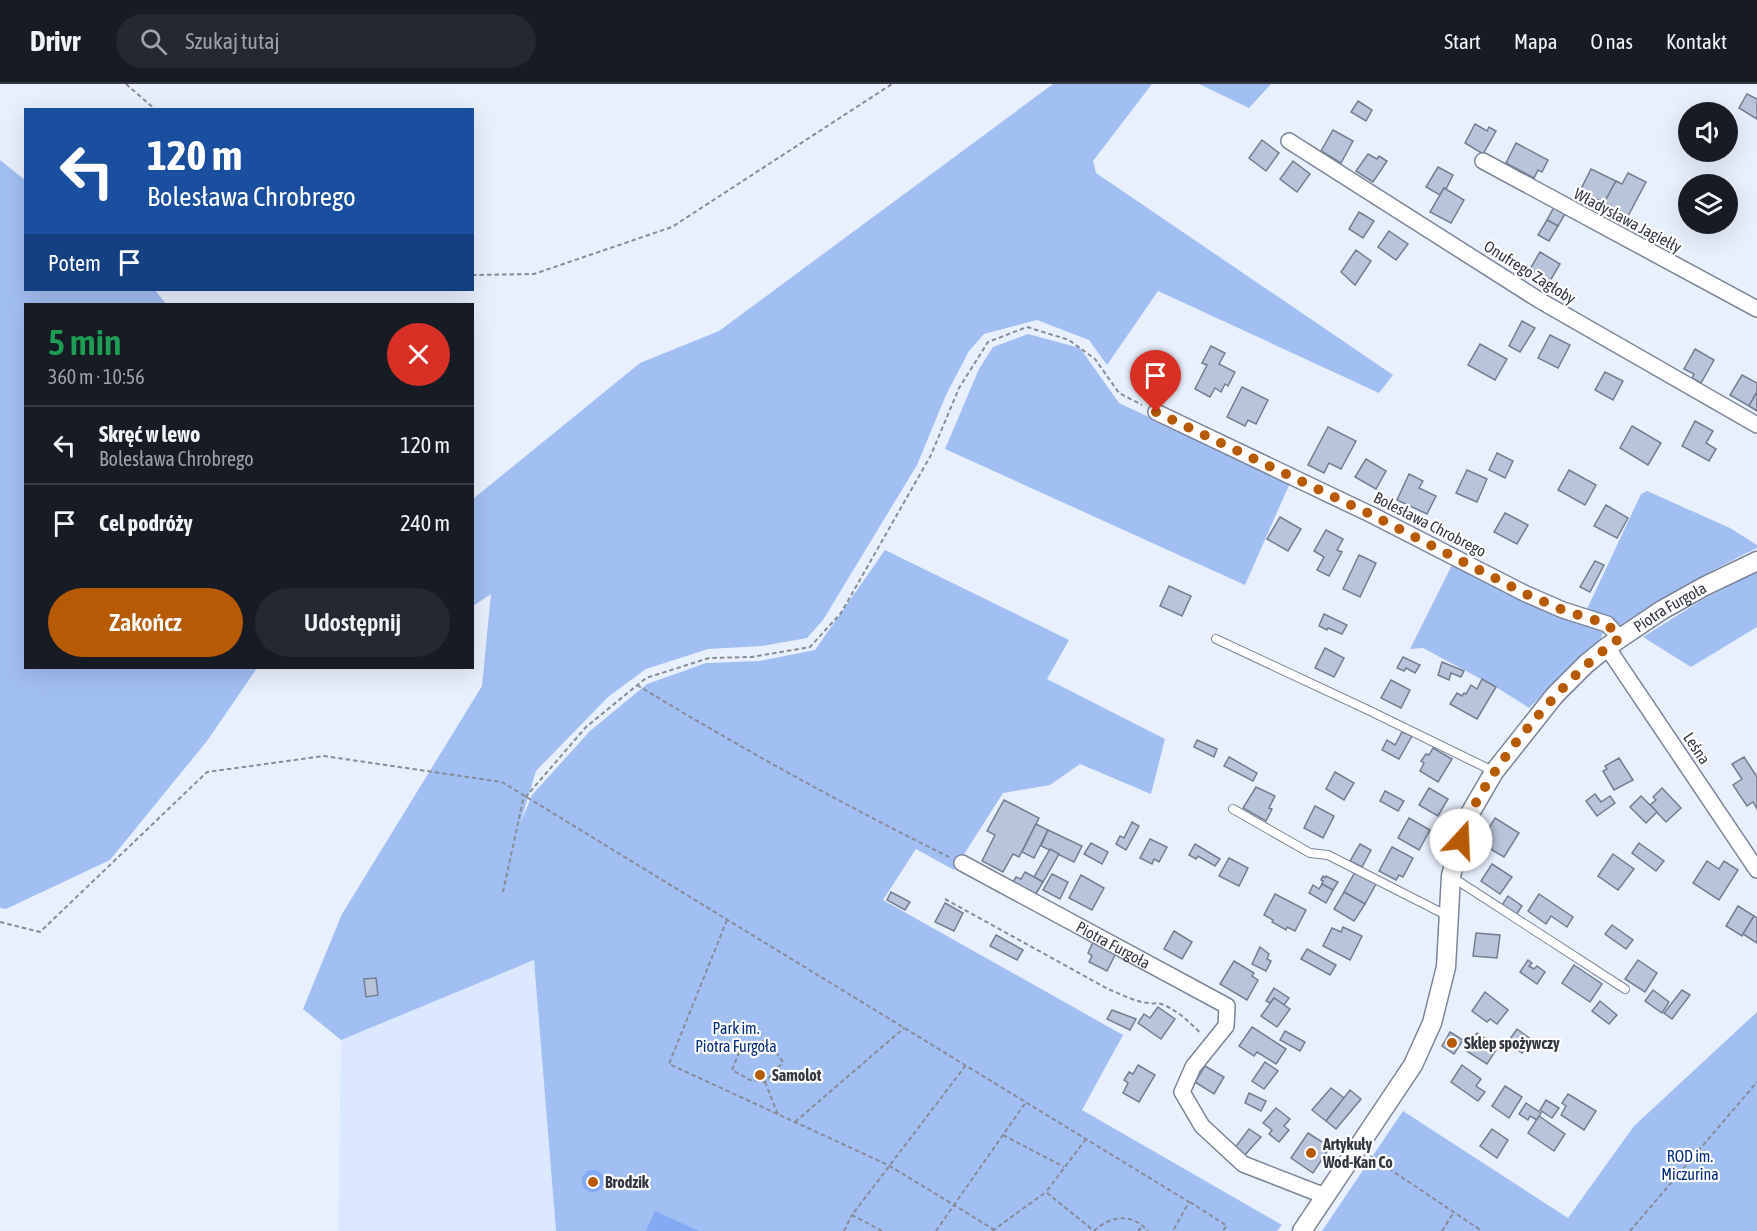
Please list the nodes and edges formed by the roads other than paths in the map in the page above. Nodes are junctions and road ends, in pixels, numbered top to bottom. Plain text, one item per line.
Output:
1 (1289, 141) dead end
2 (1483, 161) dead end
3 (1757, 309) edge
4 (1156, 412) road end
5 (1757, 425) edge
6 (1757, 561) edge
7 (1216, 639) dead end
8 (1614, 643) junction
9 (1494, 772) junction
10 (1233, 809) dead end
11 (962, 863) road end
12 (1757, 870) edge
13 (1451, 876) junction
14 (1449, 917) junction
15 (1625, 989) dead end
16 (1325, 1196) junction
17 (1302, 1231) edge

1 - 5 street, Onufrego Zagłoby
2 - 3 street, Władysława Jagiełły
4 - 8 street, Bolesława Chrobrego
6 - 8 street, Piotra Furgoła
7 - 9 lane
8 - 9 street, Piotra Furgoła
8 - 12 street, Leśna
9 - 13 street, Piotra Furgoła
10 - 14 lane
11 - 16 street, Piotra Furgoła
13 - 14 street, Piotra Furgoła
13 - 15 lane
14 - 16 street, Piotra Furgoła
16 - 17 street, Piotra Furgoła

